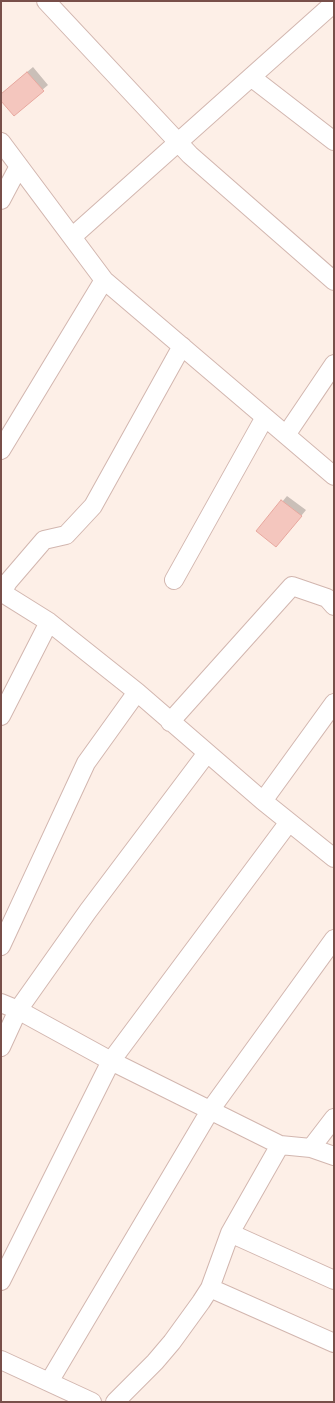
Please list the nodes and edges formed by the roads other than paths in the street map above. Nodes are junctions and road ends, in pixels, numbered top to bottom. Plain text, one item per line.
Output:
1 (46, 1) edge
2 (334, 3) edge
3 (251, 77) junction
4 (334, 141) edge
5 (1, 142) edge
6 (178, 142) junction
7 (19, 166) junction
8 (1, 200) edge
9 (72, 237) junction
10 (104, 280) junction
11 (334, 281) edge
12 (182, 346) junction
13 (334, 364) edge
14 (265, 417) junction
15 (286, 435) junction
16 (1, 450) edge
17 (334, 476) edge
18 (174, 580) dead end
19 (1, 593) edge
20 (332, 598) edge
21 (49, 622) junction
22 (137, 692) junction
23 (334, 703) edge
24 (1, 716) edge
25 (170, 722) junction
26 (207, 753) junction
27 (263, 801) junction
28 (289, 822) junction
29 (334, 858) edge
30 (334, 939) edge
31 (1, 946) edge
32 (1, 1003) edge
33 (18, 1010) junction
34 (1, 1047) edge
35 (111, 1061) junction
36 (211, 1109) junction
37 (334, 1118) edge
38 (280, 1145) junction
39 (311, 1148) junction
40 (334, 1156) edge
41 (230, 1233) junction
42 (334, 1280) edge
43 (1, 1281) edge
44 (210, 1288) junction
45 (332, 1337) edge
46 (3, 1366) edge
47 (49, 1382) junction
48 (92, 1402) edge
49 (115, 1402) edge

1 - 6 street
2 - 3 street
3 - 4 street
3 - 6 street
5 - 7 street
6 - 9 street
6 - 11 street
7 - 8 street
7 - 9 street
9 - 10 street
10 - 12 street
10 - 16 street
12 - 14 street
12 - 19 street
13 - 15 street
14 - 15 street
14 - 18 street
15 - 17 street
19 - 21 street
20 - 25 street
21 - 22 street
21 - 24 street
22 - 25 street
22 - 31 street
23 - 27 street
25 - 26 street
26 - 27 street
26 - 33 street
27 - 28 street
28 - 29 street
28 - 35 street
30 - 36 street
32 - 33 street
33 - 34 street
33 - 35 street
35 - 36 street
35 - 43 street
36 - 38 street
36 - 47 street
37 - 39 street
38 - 39 street
38 - 41 street
39 - 40 street
41 - 42 street
41 - 44 street
44 - 45 street
44 - 49 street
46 - 47 street
47 - 48 street

